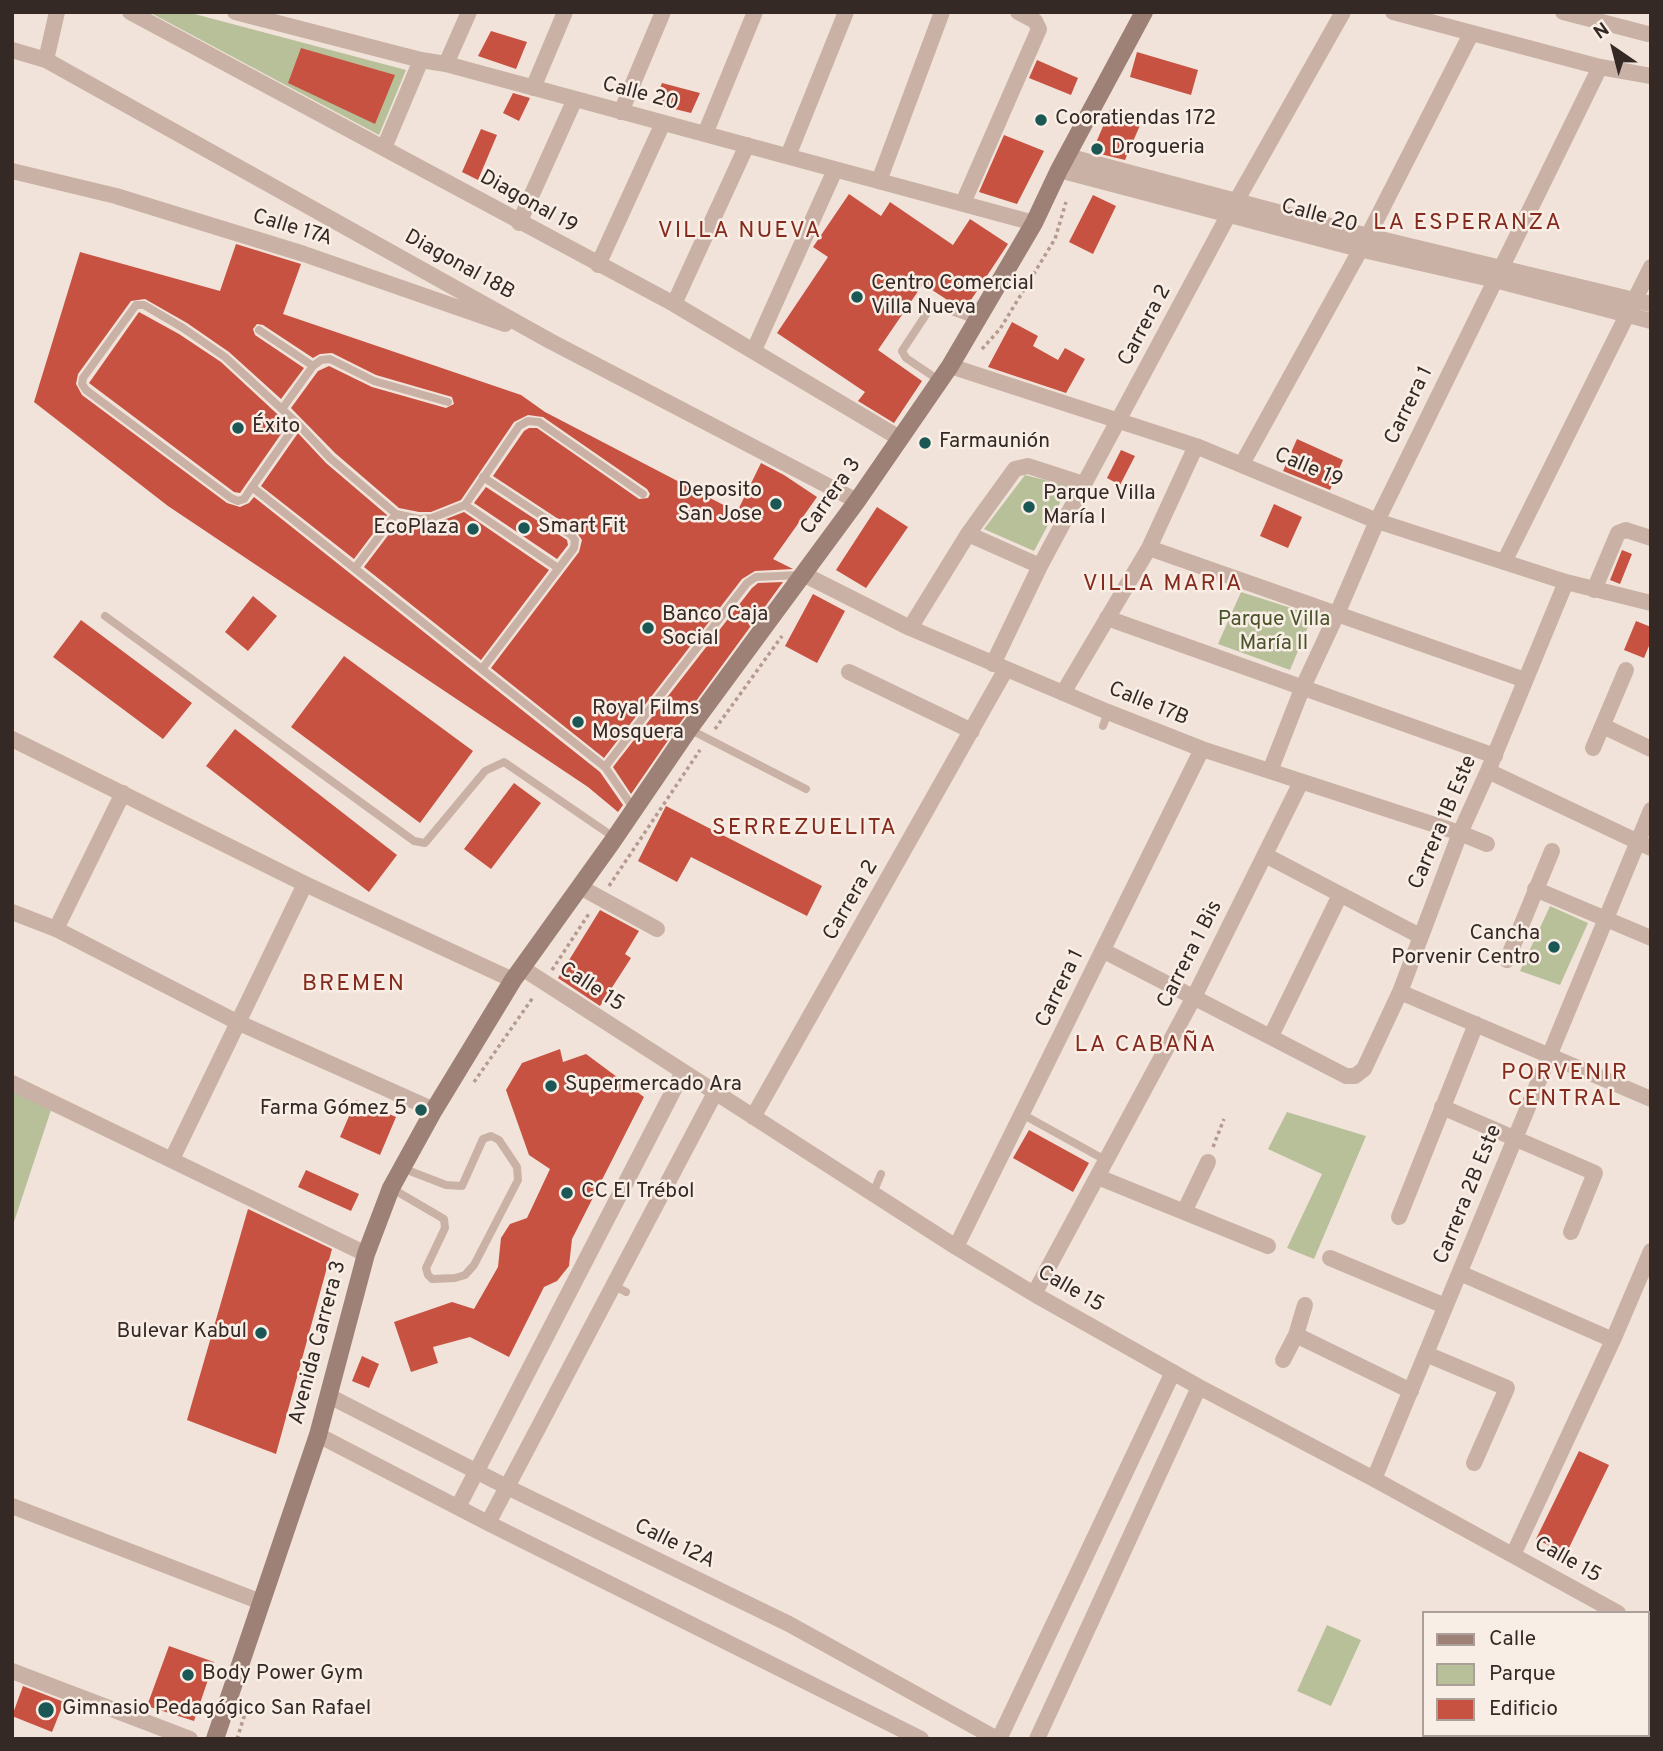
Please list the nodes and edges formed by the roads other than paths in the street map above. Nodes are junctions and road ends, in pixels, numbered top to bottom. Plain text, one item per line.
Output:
1 (57, 12) edge
2 (130, 12) edge
3 (235, 12) edge
4 (469, 12) edge
5 (565, 12) edge
6 (663, 12) edge
7 (755, 12) edge
8 (846, 12) edge
9 (942, 12) edge
10 (1018, 12) edge
11 (1144, 12) edge
12 (1343, 12) edge
13 (1393, 12) edge
14 (1563, 12) edge
15 (1471, 34) junction
16 (1648, 34) dead end
17 (12, 50) edge
18 (46, 60) junction
19 (421, 60) junction
20 (446, 64) junction
21 (1600, 66) junction
22 (1645, 75) edge
23 (533, 88) junction
24 (575, 99) junction
25 (621, 111) junction
26 (663, 123) junction
27 (705, 134) junction
28 (747, 145) junction
29 (384, 148) junction
30 (788, 156) junction
31 (1067, 167) junction
32 (835, 170) junction
33 (15, 172) edge
34 (879, 181) junction
35 (963, 204) junction
36 (1234, 207) junction
37 (519, 223) junction
38 (1034, 223) junction
39 (1363, 242) junction
40 (598, 265) junction
41 (1651, 267) edge
42 (1499, 274) junction
43 (674, 304) junction
44 (1638, 305) edge
45 (976, 320) junction
46 (1651, 321) edge
47 (259, 330) dead end
48 (550, 341) junction
49 (754, 350) junction
50 (313, 366) junction
51 (957, 368) junction
52 (940, 381) junction
53 (448, 402) dead end
54 (282, 410) junction
55 (1119, 422) junction
56 (298, 423) junction
57 (901, 439) junction
58 (1196, 446) junction
59 (1242, 464) junction
60 (483, 477) junction
61 (1084, 484) junction
62 (253, 487) junction
63 (643, 494) dead end
64 (857, 501) junction
65 (465, 505) junction
66 (396, 514) junction
67 (1377, 521) junction
68 (968, 534) junction
69 (1651, 538) edge
70 (1149, 548) junction
71 (1504, 562) junction
72 (1040, 566) junction
73 (355, 568) junction
74 (558, 568) junction
75 (805, 575) junction
76 (1566, 582) junction
77 (1594, 590) junction
78 (1651, 603) edge
79 (1337, 614) junction
80 (105, 616) dead end
81 (1107, 618) junction
82 (910, 628) junction
83 (1000, 666) junction
84 (482, 668) junction
85 (1626, 670) dead end
86 (849, 672) dead end
87 (1525, 680) junction
88 (1302, 689) junction
89 (1063, 693) junction
90 (1603, 726) junction
91 (689, 729) junction
92 (972, 731) junction
93 (12, 739) edge
94 (1593, 748) dead end
95 (1202, 749) junction
96 (1651, 749) edge
97 (1491, 763) junction
98 (605, 767) junction
99 (1270, 771) junction
100 (1301, 782) junction
101 (806, 789) dead end
102 (123, 793) junction
103 (634, 809) junction
104 (1651, 810) edge
105 (1460, 833) junction
106 (615, 838) junction
107 (1487, 844) dead end
108 (1644, 845) edge
109 (1552, 851) dead end
110 (1265, 855) junction
111 (305, 884) junction
112 (580, 887) junction
113 (1535, 889) junction
114 (1340, 895) junction
115 (12, 912) edge
116 (1604, 918) junction
117 (56, 929) junction
118 (657, 929) dead end
119 (1420, 936) junction
120 (1651, 938) edge
121 (1104, 951) junction
122 (1507, 960) dead end
123 (517, 974) junction
124 (1400, 992) junction
125 (1194, 997) junction
126 (237, 1022) junction
127 (1476, 1024) junction
128 (1271, 1036) junction
129 (1549, 1056) junction
130 (683, 1072) junction
131 (12, 1083) edge
132 (715, 1093) junction
133 (1651, 1099) edge
134 (1442, 1107) junction
135 (433, 1110) junction
136 (1022, 1114) junction
137 (753, 1117) junction
138 (1516, 1138) junction
139 (172, 1158) junction
140 (1107, 1161) junction
141 (1208, 1162) road end
142 (402, 1168) junction
143 (881, 1174) dead end
144 (1098, 1177) junction
145 (391, 1188) junction
146 (873, 1193) junction
147 (1184, 1212) junction
148 (1399, 1217) dead end
149 (1571, 1232) dead end
150 (1268, 1245) dead end
151 (956, 1247) junction
152 (1651, 1251) edge
153 (366, 1254) junction
154 (1330, 1258) dead end
155 (1460, 1273) junction
156 (1034, 1294) junction
157 (1305, 1305) dead end
158 (1445, 1306) junction
159 (1296, 1335) junction
160 (1613, 1340) junction
161 (1426, 1354) junction
162 (1283, 1360) dead end
163 (1173, 1372) junction
164 (1199, 1387) junction
165 (1411, 1391) junction
166 (329, 1396) junction
167 (318, 1435) junction
168 (1474, 1463) dead end
169 (476, 1471) junction
170 (1374, 1479) junction
171 (507, 1487) junction
172 (12, 1506) edge
173 (458, 1507) junction
174 (488, 1523) junction
175 (1513, 1555) junction
176 (261, 1602) junction
177 (1585, 1605) edge
178 (1611, 1611) edge
179 (12, 1671) edge
180 (190, 1739) edge
181 (215, 1739) edge
182 (921, 1739) edge
183 (998, 1739) edge
184 (1037, 1739) edge

1 - 18 street
2 - 29 street, Diagonal 19
3 - 19 street, Calle 20
4 - 20 street
5 - 23 street
6 - 25 street
7 - 27 street
8 - 30 street
9 - 34 street
10 - 35 street
11 - 31 main road, Carrera 3
12 - 36 street, Carrera 2
13 - 15 street
14 - 16 street
15 - 21 street
15 - 39 street
17 - 18 street
18 - 48 street, Diagonal 18B
19 - 20 street, Calle 20
19 - 29 street
20 - 23 street, Calle 20
21 - 22 street
21 - 42 street, Carrera 1
23 - 24 street, Calle 20
24 - 25 street, Calle 20
24 - 37 street
25 - 26 street, Calle 20
26 - 27 street, Calle 20
26 - 40 street
27 - 28 street, Calle 20
28 - 30 street, Calle 20
28 - 43 street
29 - 37 street, Diagonal 19
30 - 32 street, Calle 20
31 - 36 street, Calle 20
31 - 38 main road, Carrera 3
32 - 34 street, Calle 20
32 - 49 street
33 - 48 street, Calle 17A
34 - 35 street, Calle 20
35 - 38 street, Calle 20
36 - 39 street, Calle 20
36 - 55 street, Carrera 2
37 - 40 street, Diagonal 19
38 - 45 main road, Carrera 3
39 - 42 street, Calle 20
39 - 59 street
40 - 43 street, Diagonal 19
41 - 44 street
42 - 44 street, Calle 20
42 - 67 street, Carrera 1
43 - 49 street, Diagonal 19
44 - 46 street, Calle 20
44 - 71 street
45 - 51 main road, Carrera 3
45 - 52 lane
47 - 50 lane
48 - 64 street, Diagonal 18B
49 - 57 street, Diagonal 19
50 - 53 lane
50 - 54 lane
51 - 52 main road, Carrera 3
51 - 55 street, Calle 19
52 - 57 main road, Carrera 3
54 - 56 lane
54 - 62 lane
55 - 58 street, Calle 19
55 - 61 street, Carrera 2
56 - 62 lane
56 - 66 lane
57 - 64 main road, Carrera 3
58 - 59 street, Calle 19
58 - 70 street
59 - 67 street, Calle 19
60 - 63 lane
60 - 65 lane
60 - 74 lane
61 - 68 street
61 - 72 street, Carrera 2
62 - 73 lane
64 - 75 main road, Carrera 3
65 - 66 lane
65 - 74 lane
66 - 73 lane
67 - 71 street, Calle 19
67 - 79 street, Carrera 1
68 - 72 street
68 - 82 street
69 - 77 street
70 - 79 street
70 - 81 street
71 - 76 street, Calle 19
72 - 83 street, Carrera 2
73 - 84 lane
74 - 84 lane
75 - 82 street, Calle 17B
75 - 91 main road, Carrera 3
75 - 98 lane
76 - 77 street, Calle 19
76 - 87 street, Carrera 1B Este
77 - 78 street, Calle 19
79 - 87 street
79 - 88 street, Carrera 1
80 - 106 lane
81 - 88 street
81 - 89 street
82 - 83 street, Calle 17B
83 - 89 street, Calle 17B
83 - 92 street, Carrera 2
84 - 98 lane
85 - 90 street
86 - 92 street
87 - 97 street, Carrera 1B Este
88 - 97 street
88 - 99 street, Carrera 1
89 - 95 street, Calle 17B
90 - 94 street
90 - 96 street
91 - 101 lane
91 - 103 main road, Carrera 3
92 - 137 street, Carrera 2
93 - 102 street, Calle 15
95 - 99 street, Calle 17B
95 - 121 street, Carrera 1
97 - 105 street, Carrera 1B Este
97 - 108 street
98 - 103 lane
99 - 100 street, Calle 17B
100 - 105 street, Calle 17B
100 - 110 street, Carrera 1 Bis
102 - 111 street, Calle 15
102 - 117 street
103 - 106 main road, Carrera 3
104 - 108 street, Carrera 2B Este
105 - 107 street, Calle 17B
105 - 119 street, Carrera 1B Este
106 - 112 main road, Carrera 3
108 - 116 street, Carrera 2B Este
109 - 113 street
110 - 114 street
110 - 125 street, Carrera 1 Bis
111 - 123 street, Calle 15
111 - 126 street
112 - 118 street
112 - 123 main road, Carrera 3
113 - 116 street
113 - 122 street
114 - 119 street
114 - 128 street
115 - 117 street
116 - 120 street
116 - 129 street, Carrera 2B Este
117 - 126 street
119 - 124 street, Carrera 1B Este
121 - 125 street
121 - 136 street, Carrera 1
123 - 130 street, Calle 15
123 - 135 main road, Avenida Carrera 3
124 - 127 street
124 - 128 street, Carrera 1B Este
125 - 128 street
125 - 140 street, Carrera 1 Bis
126 - 135 street
126 - 139 street
127 - 129 street
127 - 134 street
129 - 133 street
129 - 138 street, Carrera 2B Este
130 - 132 street, Calle 15
130 - 169 street
131 - 139 street
132 - 137 street, Calle 15
132 - 171 street
134 - 138 street
134 - 148 street
135 - 142 main road, Avenida Carrera 3
136 - 140 lane
136 - 151 street, Carrera 1
137 - 146 street, Calle 15
138 - 149 street
138 - 155 street, Carrera 2B Este
139 - 153 street
140 - 144 street, Carrera 1 Bis
141 - 147 street
142 - 145 main road, Avenida Carrera 3
142 - 145 lane
143 - 146 lane
144 - 147 street
144 - 156 street, Carrera 1 Bis
145 - 153 main road, Avenida Carrera 3
146 - 151 street, Calle 15
147 - 150 street
151 - 156 street, Calle 15
152 - 160 street
153 - 166 main road, Avenida Carrera 3
154 - 158 street
155 - 158 street, Carrera 2B Este
155 - 160 street
156 - 163 street, Calle 15
157 - 159 street
158 - 161 street, Carrera 2B Este
159 - 162 street
159 - 165 street
160 - 175 street
161 - 165 street, Carrera 2B Este
161 - 168 street
163 - 164 street, Calle 15
163 - 183 street
164 - 170 street, Calle 15
164 - 184 street
165 - 170 street, Carrera 2B Este
166 - 167 main road, Avenida Carrera 3
166 - 169 street, Calle 12A
167 - 173 street
167 - 176 main road, Avenida Carrera 3
169 - 171 street, Calle 12A
169 - 173 street
170 - 175 street, Calle 15
171 - 174 street
171 - 183 street, Calle 12A
172 - 176 street
173 - 174 street
174 - 182 street
175 - 177 street, Calle 15
176 - 181 main road, Avenida Carrera 3
177 - 178 street, Calle 15
179 - 180 street

